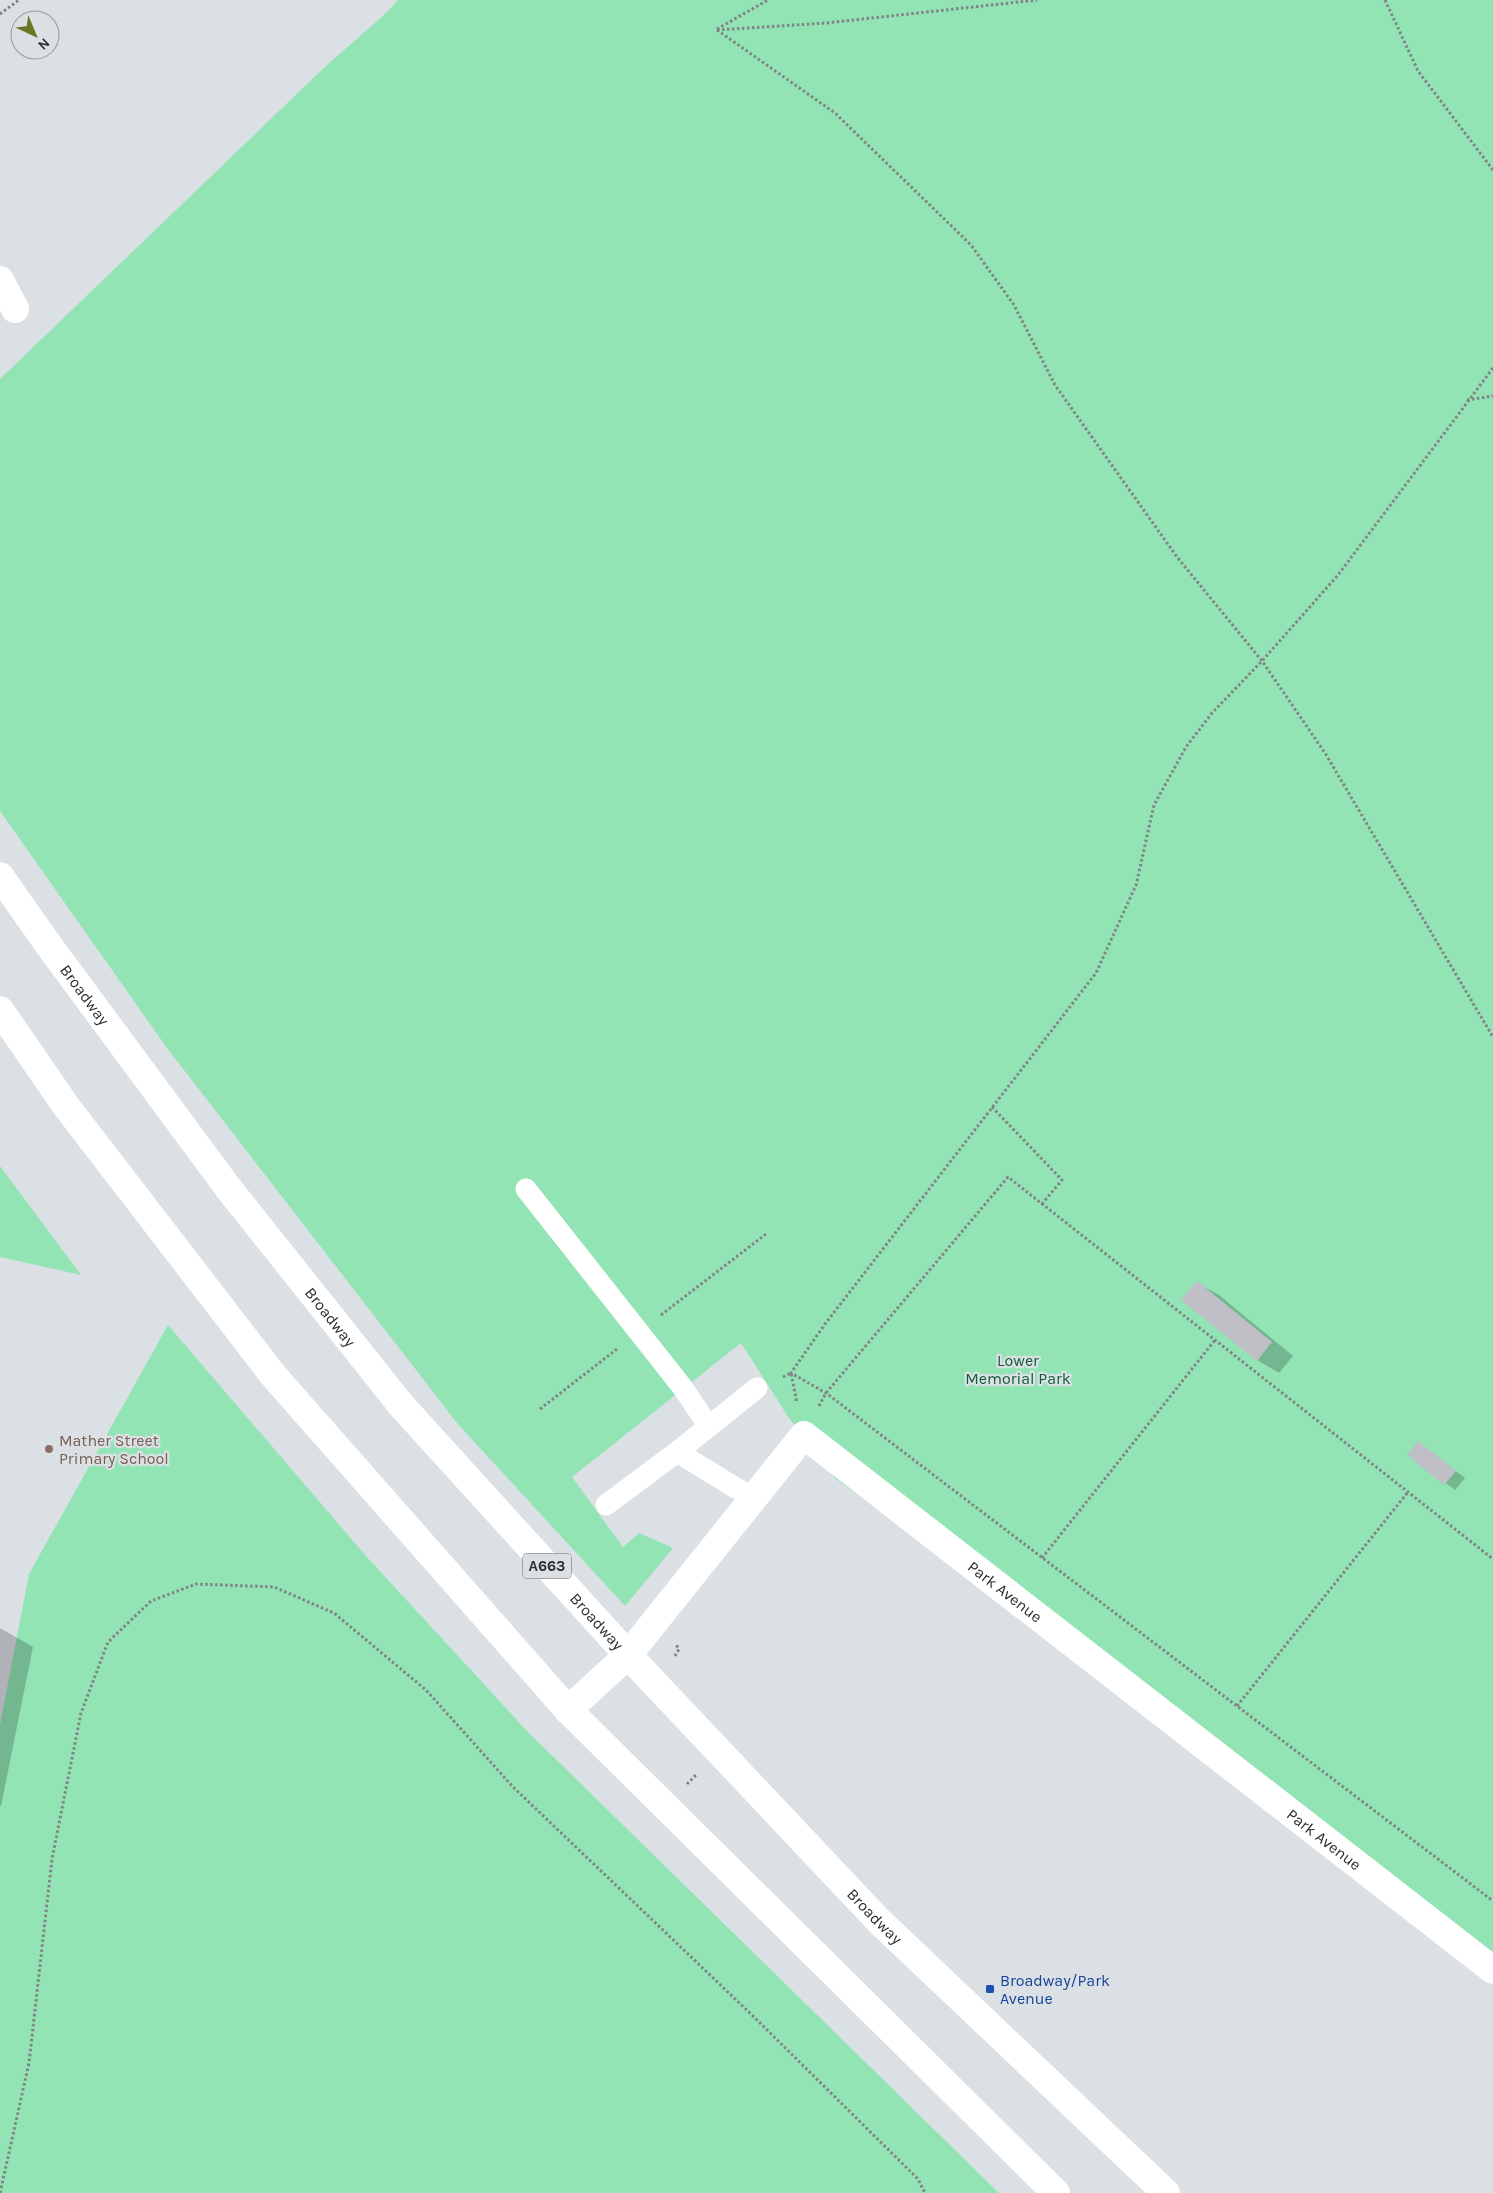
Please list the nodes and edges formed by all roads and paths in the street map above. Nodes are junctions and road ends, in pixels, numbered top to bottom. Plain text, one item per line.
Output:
1 (19, 0) edge
2 (768, 0) edge
3 (1037, 0) edge
4 (1385, 0) edge
5 (0, 14) edge
6 (717, 30) junction
7 (1493, 170) edge
8 (0, 280) edge
9 (15, 309) dead end
10 (1493, 368) edge
11 (1493, 396) edge
12 (1467, 400) junction
13 (1262, 660) junction
14 (0, 876) edge
15 (0, 1010) edge
16 (1493, 1037) edge
17 (992, 1107) junction
18 (526, 1189) dead end
19 (1042, 1204) junction
20 (1215, 1340) junction
21 (757, 1388) dead end
22 (826, 1393) junction
23 (709, 1427) junction
24 (677, 1452) junction
25 (1408, 1492) junction
26 (754, 1499) junction
27 (606, 1505) dead end
28 (1042, 1558) junction
29 (1493, 1559) edge
30 (628, 1655) junction
31 (1237, 1706) junction
32 (568, 1710) junction
33 (719, 1752) junction
34 (665, 1806) junction
35 (1493, 1901) edge
36 (1493, 1970) edge
37 (0, 2193) edge
38 (925, 2193) edge
39 (1056, 2193) edge
40 (1166, 2193) edge

1 - 5 path
2 - 6 path
3 - 6 path
4 - 7 path
6 - 13 path
8 - 9 main road
10 - 12 path
11 - 12 path
12 - 13 path
13 - 16 path
13 - 17 path
14 - 30 main road, Broadway / A663
15 - 32 main road
17 - 19 path
17 - 22 path
18 - 23 lane
19 - 20 path
19 - 22 path
20 - 25 path
20 - 28 path
21 - 23 lane
22 - 28 path
23 - 24 lane
24 - 26 lane
24 - 27 lane
25 - 29 path
25 - 31 path
26 - 30 main road, Park Avenue
26 - 36 main road, Park Avenue
28 - 31 path
30 - 32 main road, Park Avenue
30 - 33 main road, Broadway / A663
31 - 35 path
32 - 34 main road
33 - 34 path
33 - 40 main road, Broadway / A663
34 - 39 main road
37 - 38 path

